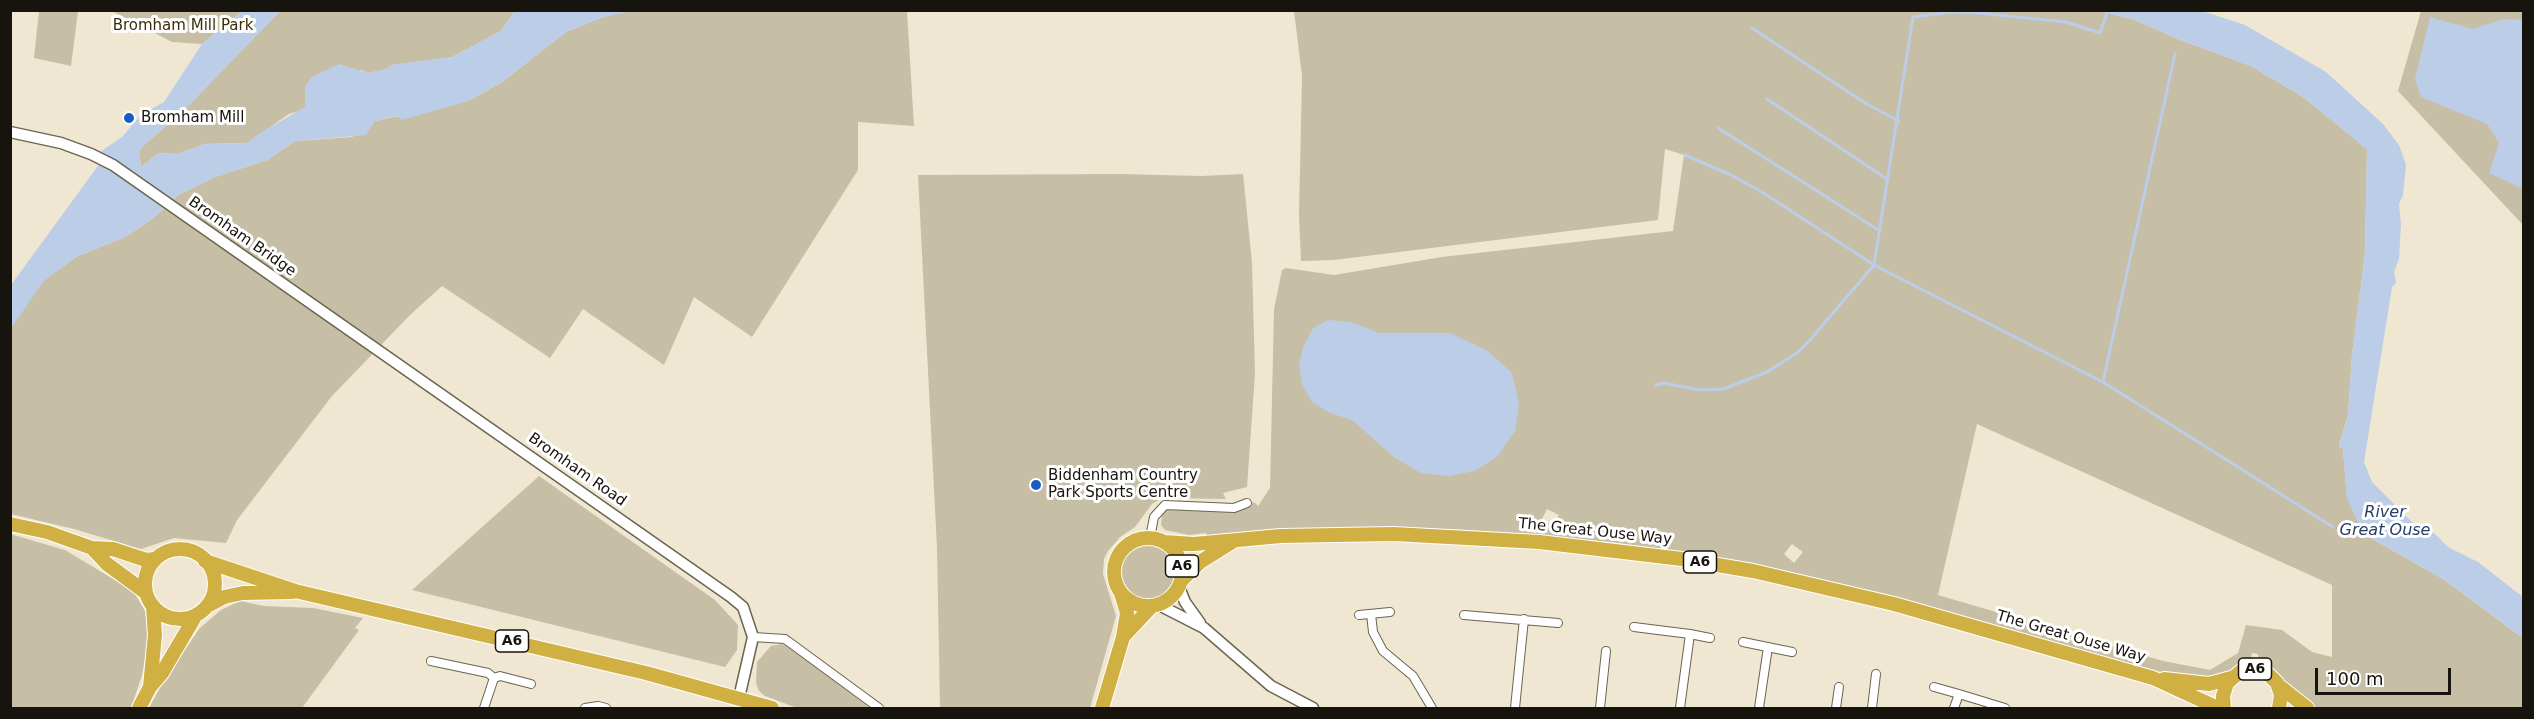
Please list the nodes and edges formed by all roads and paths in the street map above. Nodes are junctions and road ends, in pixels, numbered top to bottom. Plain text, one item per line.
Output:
1 (10, 132) edge
2 (365, 343) joint
3 (1248, 503) dead end
4 (12, 525) edge
5 (1150, 538) junction
6 (1234, 541) junction
7 (1164, 542) junction
8 (92, 548) junction
9 (155, 559) junction
10 (205, 561) junction
11 (1181, 584) junction
12 (295, 591) junction
13 (145, 592) junction
14 (1121, 593) junction
15 (207, 606) junction
16 (1156, 606) junction
17 (153, 607) junction
18 (1390, 612) dead end
19 (1371, 614) junction
20 (196, 615) junction
21 (1359, 615) dead end
22 (1464, 615) dead end
23 (1524, 620) junction
24 (1558, 623) dead end
25 (1634, 627) dead end
26 (1204, 628) junction
27 (1690, 634) junction
28 (753, 637) junction
29 (1123, 637) junction
30 (1710, 638) dead end
31 (1743, 642) dead end
32 (1768, 647) junction
33 (1606, 651) dead end
34 (1792, 652) dead end
35 (431, 661) dead end
36 (1876, 674) dead end
37 (494, 678) junction
38 (2153, 678) junction
39 (2230, 678) junction
40 (2277, 683) junction
41 (531, 684) dead end
42 (150, 687) junction
43 (1839, 687) dead end
44 (1934, 687) dead end
45 (1959, 694) junction
46 (739, 698) junction
47 (139, 708) edge
48 (484, 708) edge
49 (585, 708) edge
50 (606, 708) edge
51 (772, 708) edge
52 (879, 708) edge
53 (1102, 708) edge
54 (1313, 708) edge
55 (1432, 708) edge
56 (1515, 708) edge
57 (1600, 708) edge
58 (1680, 708) edge
59 (1759, 708) edge
60 (1836, 708) edge
61 (1872, 708) edge
62 (1954, 708) edge
63 (2005, 708) edge
64 (2218, 708) edge
65 (2224, 708) edge
66 (2279, 708) edge
67 (2307, 708) edge

1 - 2 street, Bromham Bridge
2 - 28 street, Bromham Road
3 - 5 street
4 - 8 highway
5 - 7 highway, A6
5 - 14 highway, A6
6 - 7 highway, The Great Ouse Way / A6
6 - 11 highway, The Great Ouse Way / A6
6 - 38 highway, The Great Ouse Way / A6
7 - 11 highway, A6
8 - 9 highway
8 - 13 highway
9 - 10 highway
9 - 13 highway
10 - 12 highway, A6
10 - 15 highway
11 - 16 highway, A6
11 - 26 street
12 - 15 highway, A6
12 - 46 highway, A6
13 - 17 highway
14 - 16 highway
14 - 29 highway, A6
15 - 20 highway
16 - 26 street
16 - 29 highway, A6
17 - 20 highway
17 - 42 highway
18 - 19 street
19 - 21 street
19 - 55 street
20 - 42 highway
22 - 23 street
23 - 24 street
23 - 56 street
25 - 27 street
26 - 54 street
27 - 30 street
27 - 58 street
28 - 46 street
28 - 52 street
29 - 53 highway, A6
31 - 32 street
32 - 34 street
32 - 59 street
33 - 57 street
35 - 37 street
36 - 61 street
37 - 41 street
37 - 48 street
38 - 39 highway, The Great Ouse Way / A6
38 - 64 highway, The Great Ouse Way / A6
39 - 40 highway, A6
39 - 65 highway, A6
40 - 66 highway, A6
40 - 67 highway, A6
42 - 47 highway
43 - 60 street
44 - 45 street
45 - 62 street
45 - 63 street
46 - 51 highway, A6
49 - 50 street

